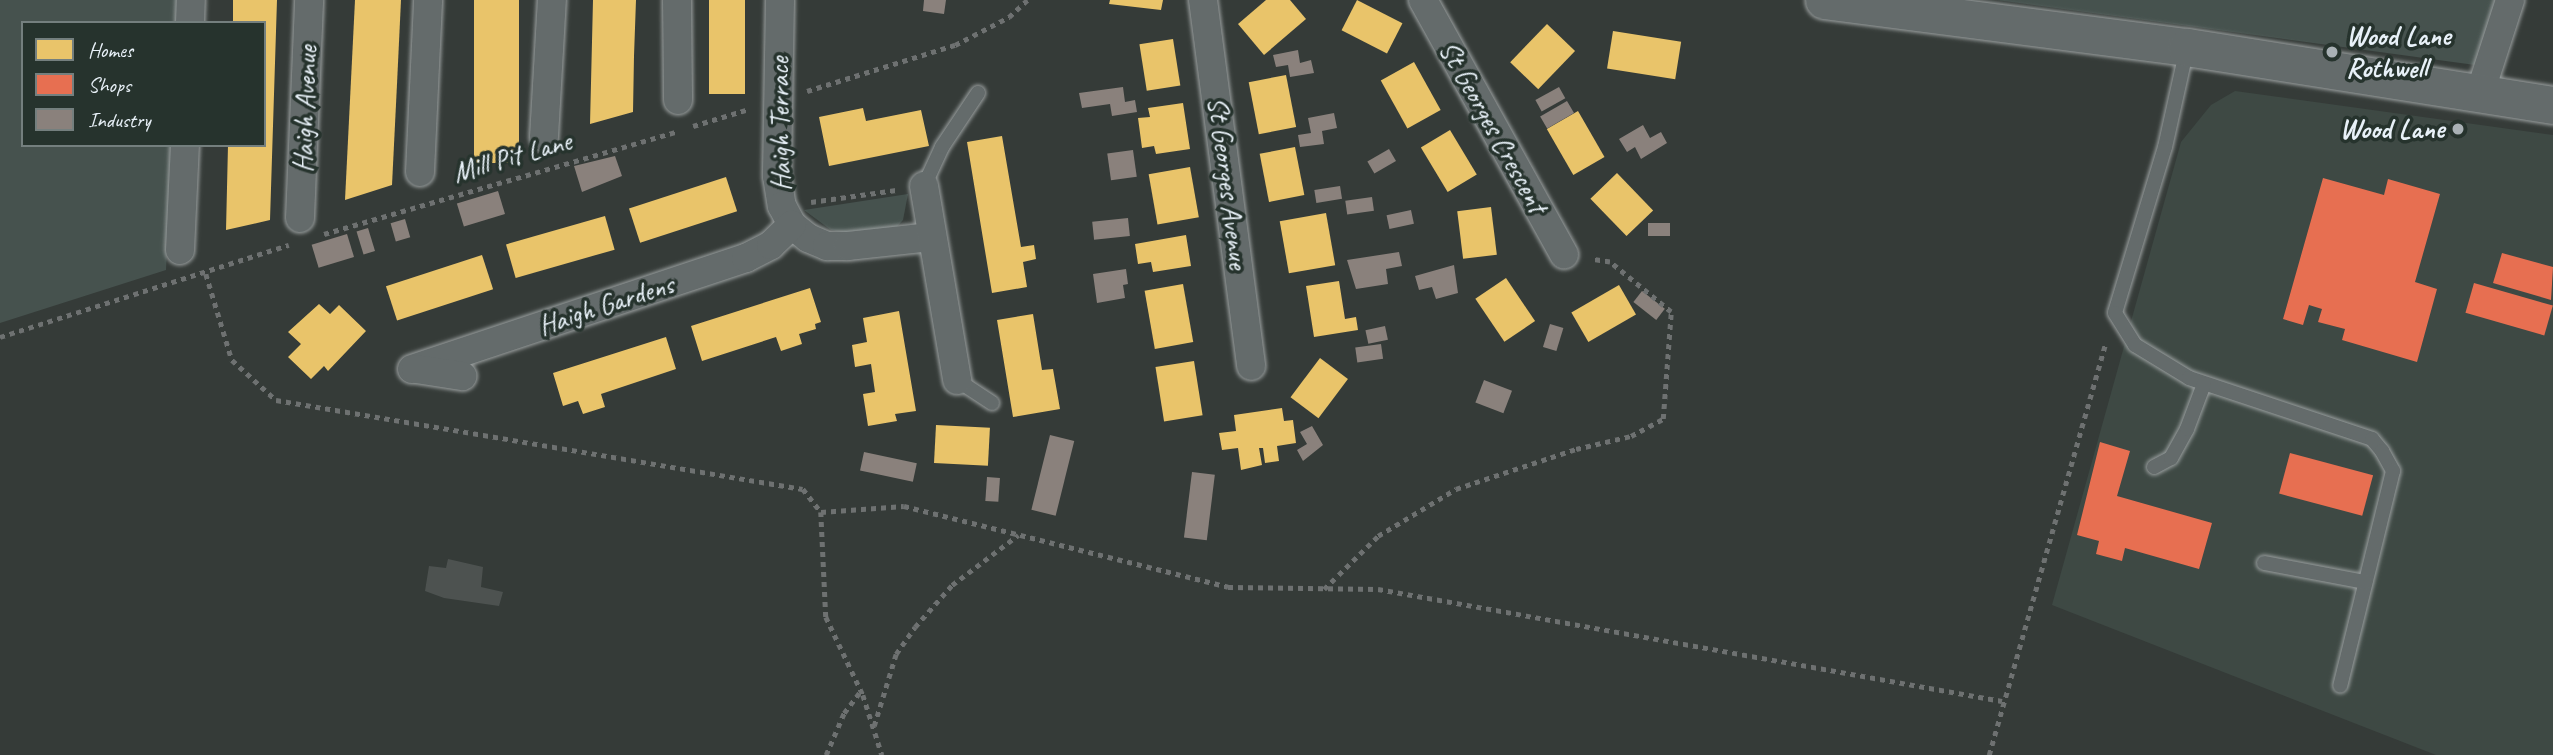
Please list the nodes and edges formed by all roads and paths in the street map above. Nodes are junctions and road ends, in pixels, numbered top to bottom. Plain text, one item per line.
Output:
1 (191, 0) edge
2 (309, 0) edge
3 (428, 0) edge
4 (552, 0) edge
5 (677, 0) edge
6 (780, 0) edge
7 (1027, 0) edge
8 (1203, 0) edge
9 (1423, 0) edge
10 (1824, 0) edge
11 (2510, 0) edge
12 (190, 21) edge
13 (2187, 47) junction
14 (978, 93) dead end
15 (2480, 93) junction
16 (678, 100) dead end
17 (776, 101) junction
18 (2553, 105) edge
19 (544, 137) dead end
20 (185, 147) edge
21 (420, 172) dead end
22 (924, 186) junction
23 (787, 216) junction
24 (304, 233) junction
25 (931, 237) junction
26 (180, 250) dead end
27 (1564, 254) joint
28 (206, 274) junction
29 (2115, 313) junction
30 (0, 337) edge
31 (1251, 366) dead end
32 (462, 376) dead end
33 (957, 380) joint
34 (2204, 384) junction
35 (992, 403) dead end
36 (2154, 467) dead end
37 (821, 512) junction
38 (1018, 534) junction
39 (2264, 563) dead end
40 (2365, 582) junction
41 (1323, 590) junction
42 (2340, 686) dead end
43 (861, 691) junction
44 (2002, 701) junction
45 (874, 728) junction
46 (826, 755) edge
47 (883, 755) edge
48 (1989, 755) edge

1 - 12 street
2 - 24 street, Haigh Avenue
3 - 21 street
4 - 19 street
5 - 16 street
6 - 17 street, Haigh Terrace
7 - 17 path, Mill Pit Lane
8 - 31 street, St Georges Avenue
9 - 27 street, St Georges Crescent
10 - 13 street
11 - 15 street
13 - 15 street
13 - 29 lane
14 - 22 lane
15 - 18 street
17 - 23 street, Haigh Terrace
17 - 24 path, Mill Pit Lane
20 - 26 street
22 - 23 path
22 - 25 street
23 - 25 street, Haigh Terrace
23 - 32 street, Haigh Gardens
24 - 28 path, Mill Pit Lane
25 - 33 street
27 - 41 path
28 - 30 path, Mill Pit Lane
28 - 37 path
29 - 34 lane
29 - 44 path
33 - 35 lane
34 - 36 lane
34 - 40 lane
37 - 38 path
37 - 43 path
38 - 41 path
38 - 45 path
39 - 40 lane
40 - 42 lane
41 - 44 path
43 - 45 path
43 - 46 path
44 - 48 path
45 - 47 path

